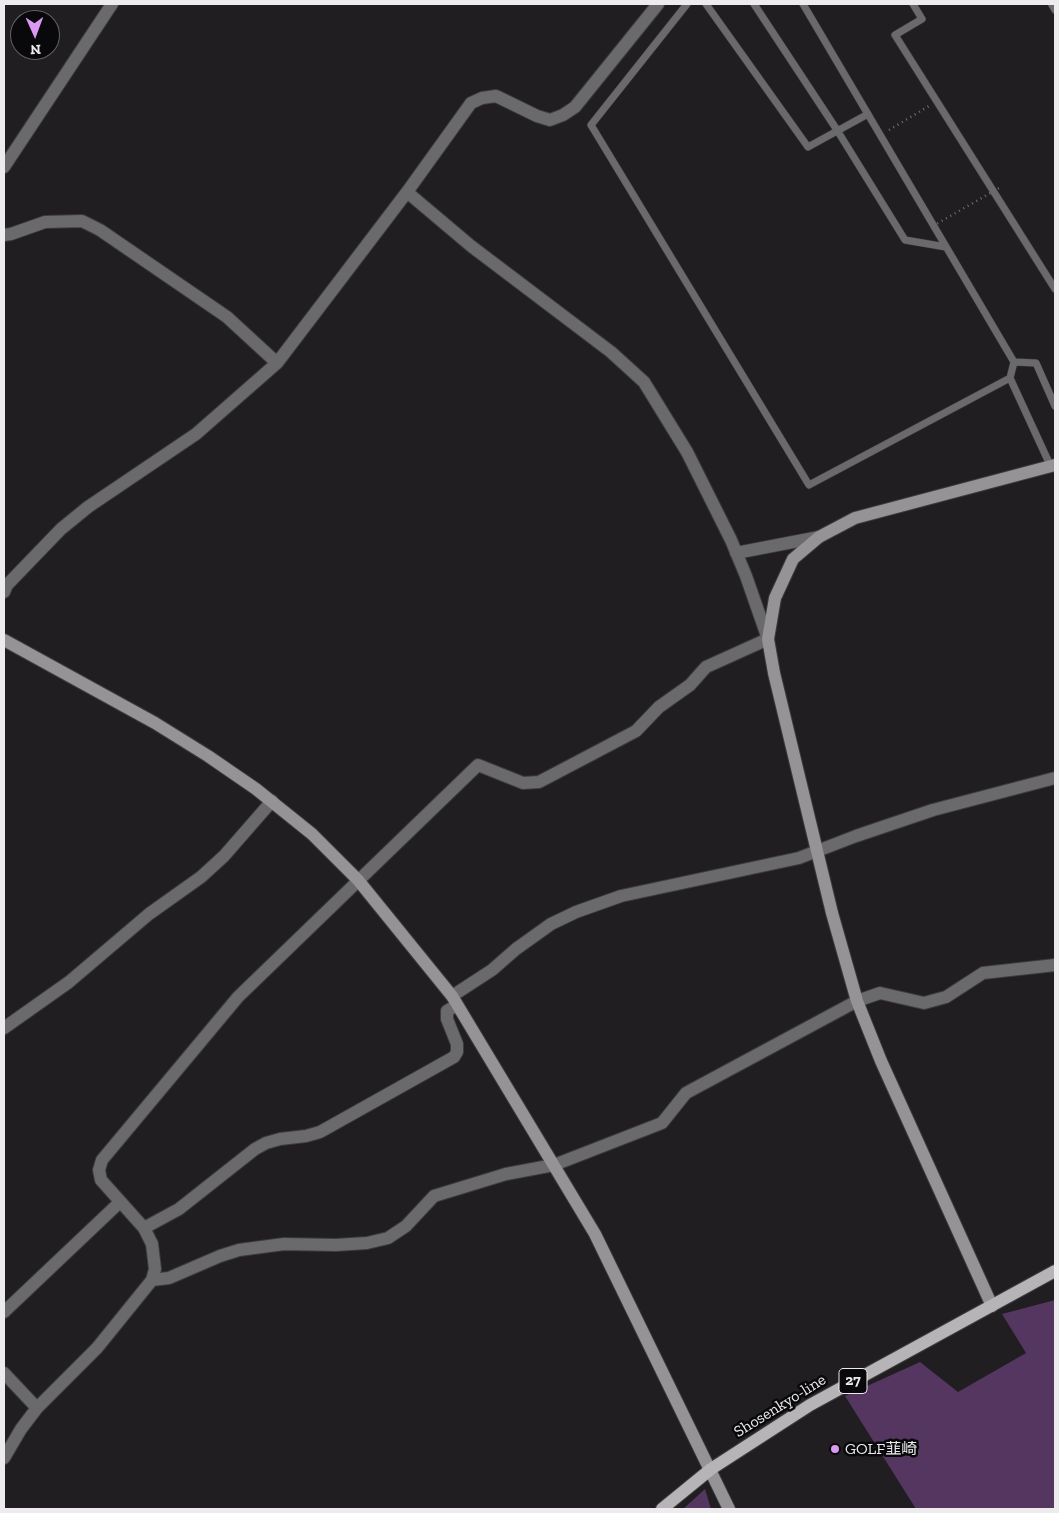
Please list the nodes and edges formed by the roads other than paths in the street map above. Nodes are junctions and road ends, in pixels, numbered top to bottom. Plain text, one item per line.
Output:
1 (112, 4) edge
2 (658, 4) edge
3 (687, 4) edge
4 (706, 4) edge
5 (754, 4) edge
6 (803, 4) edge
7 (913, 4) edge
8 (868, 114) junction
9 (837, 130) junction
10 (4, 167) edge
11 (407, 192) junction
12 (4, 235) edge
13 (946, 247) junction
14 (1055, 289) edge
15 (1014, 362) junction
16 (277, 363) junction
17 (1010, 378) junction
18 (1055, 406) edge
19 (1053, 466) edge
20 (819, 536) junction
21 (736, 553) junction
22 (4, 592) edge
23 (768, 639) junction
24 (4, 640) edge
25 (1055, 778) edge
26 (272, 801) junction
27 (817, 851) junction
28 (358, 880) junction
29 (1055, 965) edge
30 (454, 1001) junction
31 (857, 1001) junction
32 (4, 1028) edge
33 (554, 1165) junction
34 (120, 1202) junction
35 (144, 1228) junction
36 (1055, 1271) edge
37 (152, 1280) junction
38 (992, 1306) junction
39 (4, 1312) edge
40 (4, 1373) edge
41 (37, 1408) junction
42 (4, 1458) edge
43 (711, 1469) junction
44 (662, 1509) edge
45 (730, 1509) edge

1 - 10 street
2 - 11 street
3 - 17 lane
4 - 9 lane
5 - 9 lane
6 - 8 lane
7 - 14 lane
8 - 9 lane
8 - 13 lane
9 - 13 lane
11 - 16 street
11 - 21 street
12 - 16 street
13 - 15 lane
15 - 17 lane
15 - 18 lane
16 - 22 street
17 - 19 lane
19 - 20 street
20 - 21 street
20 - 23 street
21 - 23 street
23 - 27 street
23 - 28 street
24 - 26 street
25 - 27 street
26 - 28 street
26 - 32 street
27 - 30 street
27 - 31 street
28 - 30 street
28 - 34 street
29 - 31 street
30 - 33 street
30 - 35 street
31 - 33 street
31 - 38 street
33 - 37 street
33 - 43 street
34 - 35 street
34 - 39 street
35 - 37 street
36 - 38 main road, Shosenkyo-line / 27
37 - 41 street
38 - 43 main road, Shosenkyo-line / 27
40 - 41 street
41 - 42 street
43 - 44 main road, Shosenkyo-line / 27
43 - 45 street

